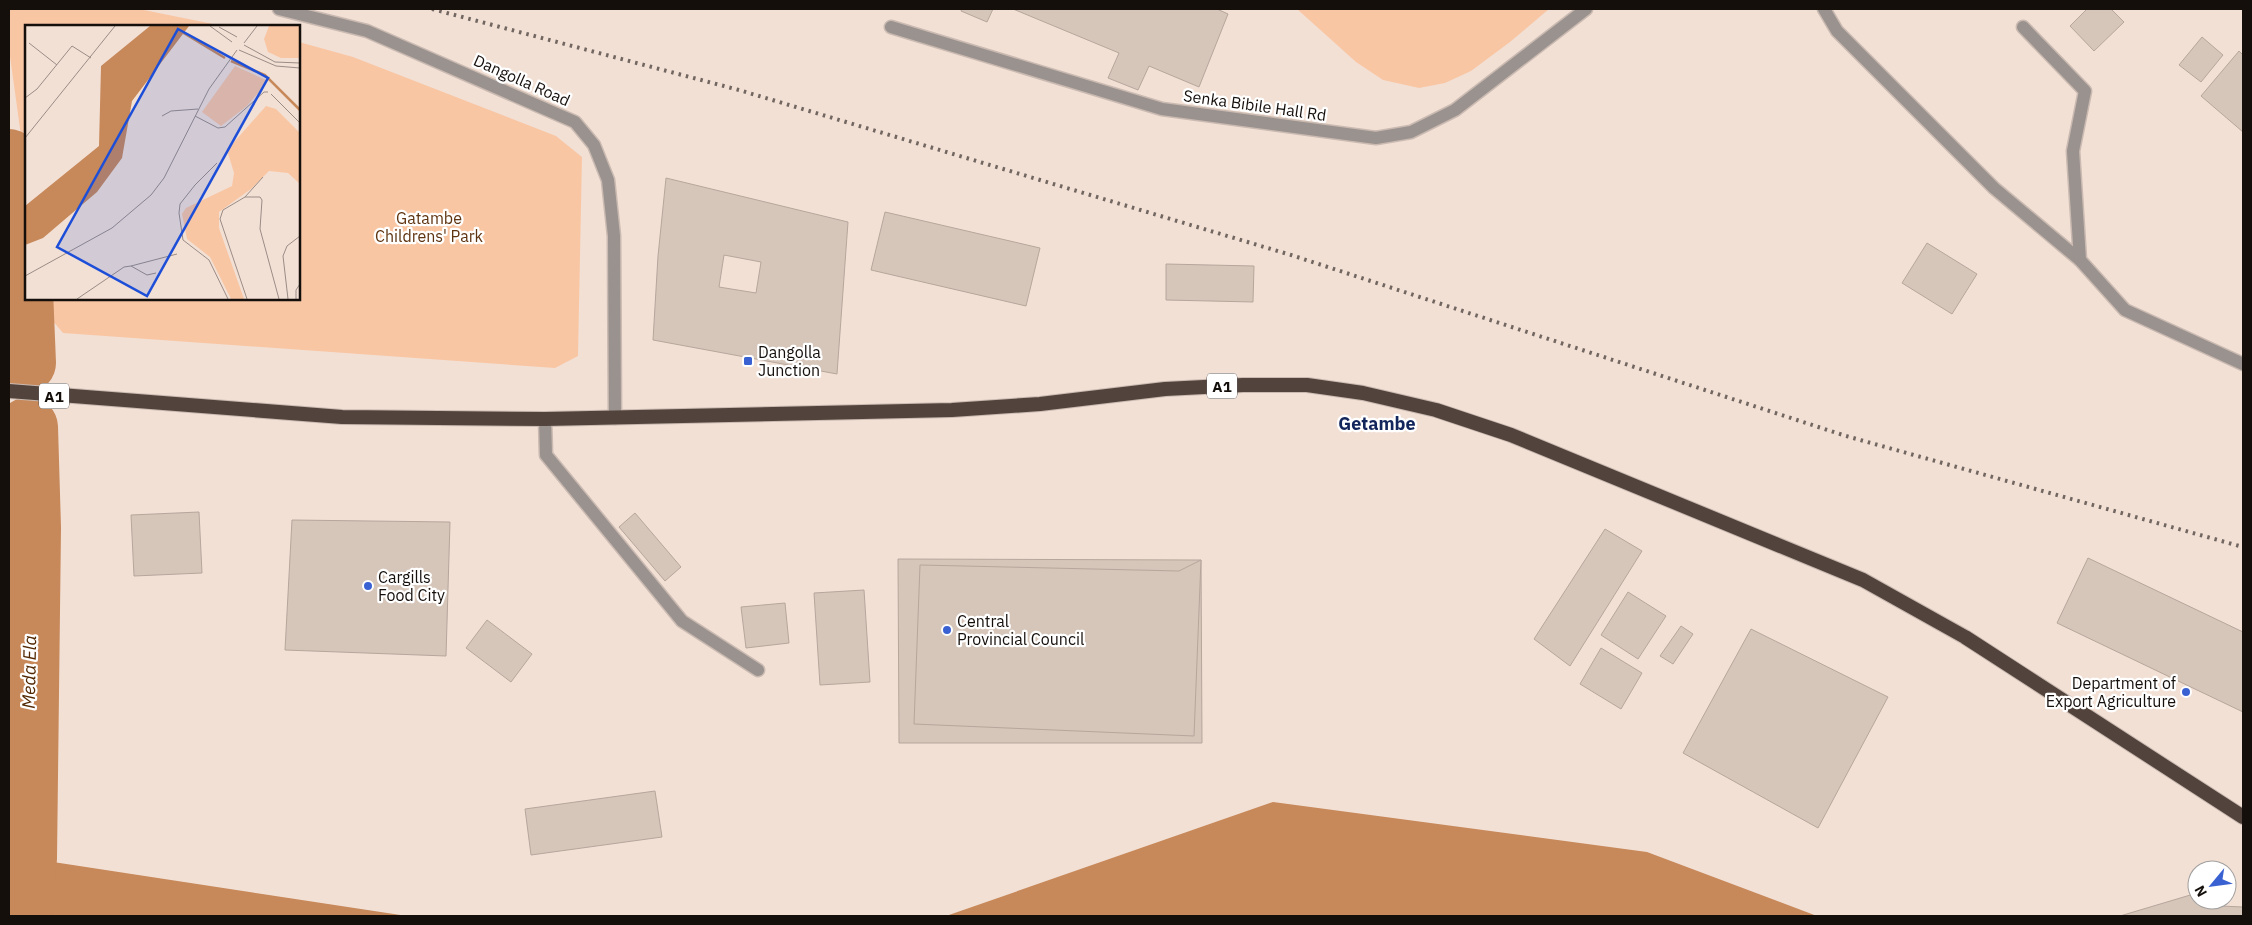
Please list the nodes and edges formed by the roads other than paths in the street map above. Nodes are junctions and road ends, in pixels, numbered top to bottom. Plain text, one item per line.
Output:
1 (279, 9) edge
2 (1586, 9) edge
3 (1824, 9) edge
4 (891, 27) dead end
5 (2023, 28) dead end
6 (2080, 260) junction
7 (2243, 364) edge
8 (9, 392) edge
9 (615, 418) junction
10 (545, 419) junction
11 (758, 670) dead end
12 (2243, 817) edge

1 - 9 street, Dangolla Road
2 - 4 street, Senka Bibile Hall Rd
3 - 6 street
5 - 6 street
6 - 7 street
8 - 10 highway, A1
9 - 10 highway, A1
9 - 12 highway, A1
10 - 11 street

